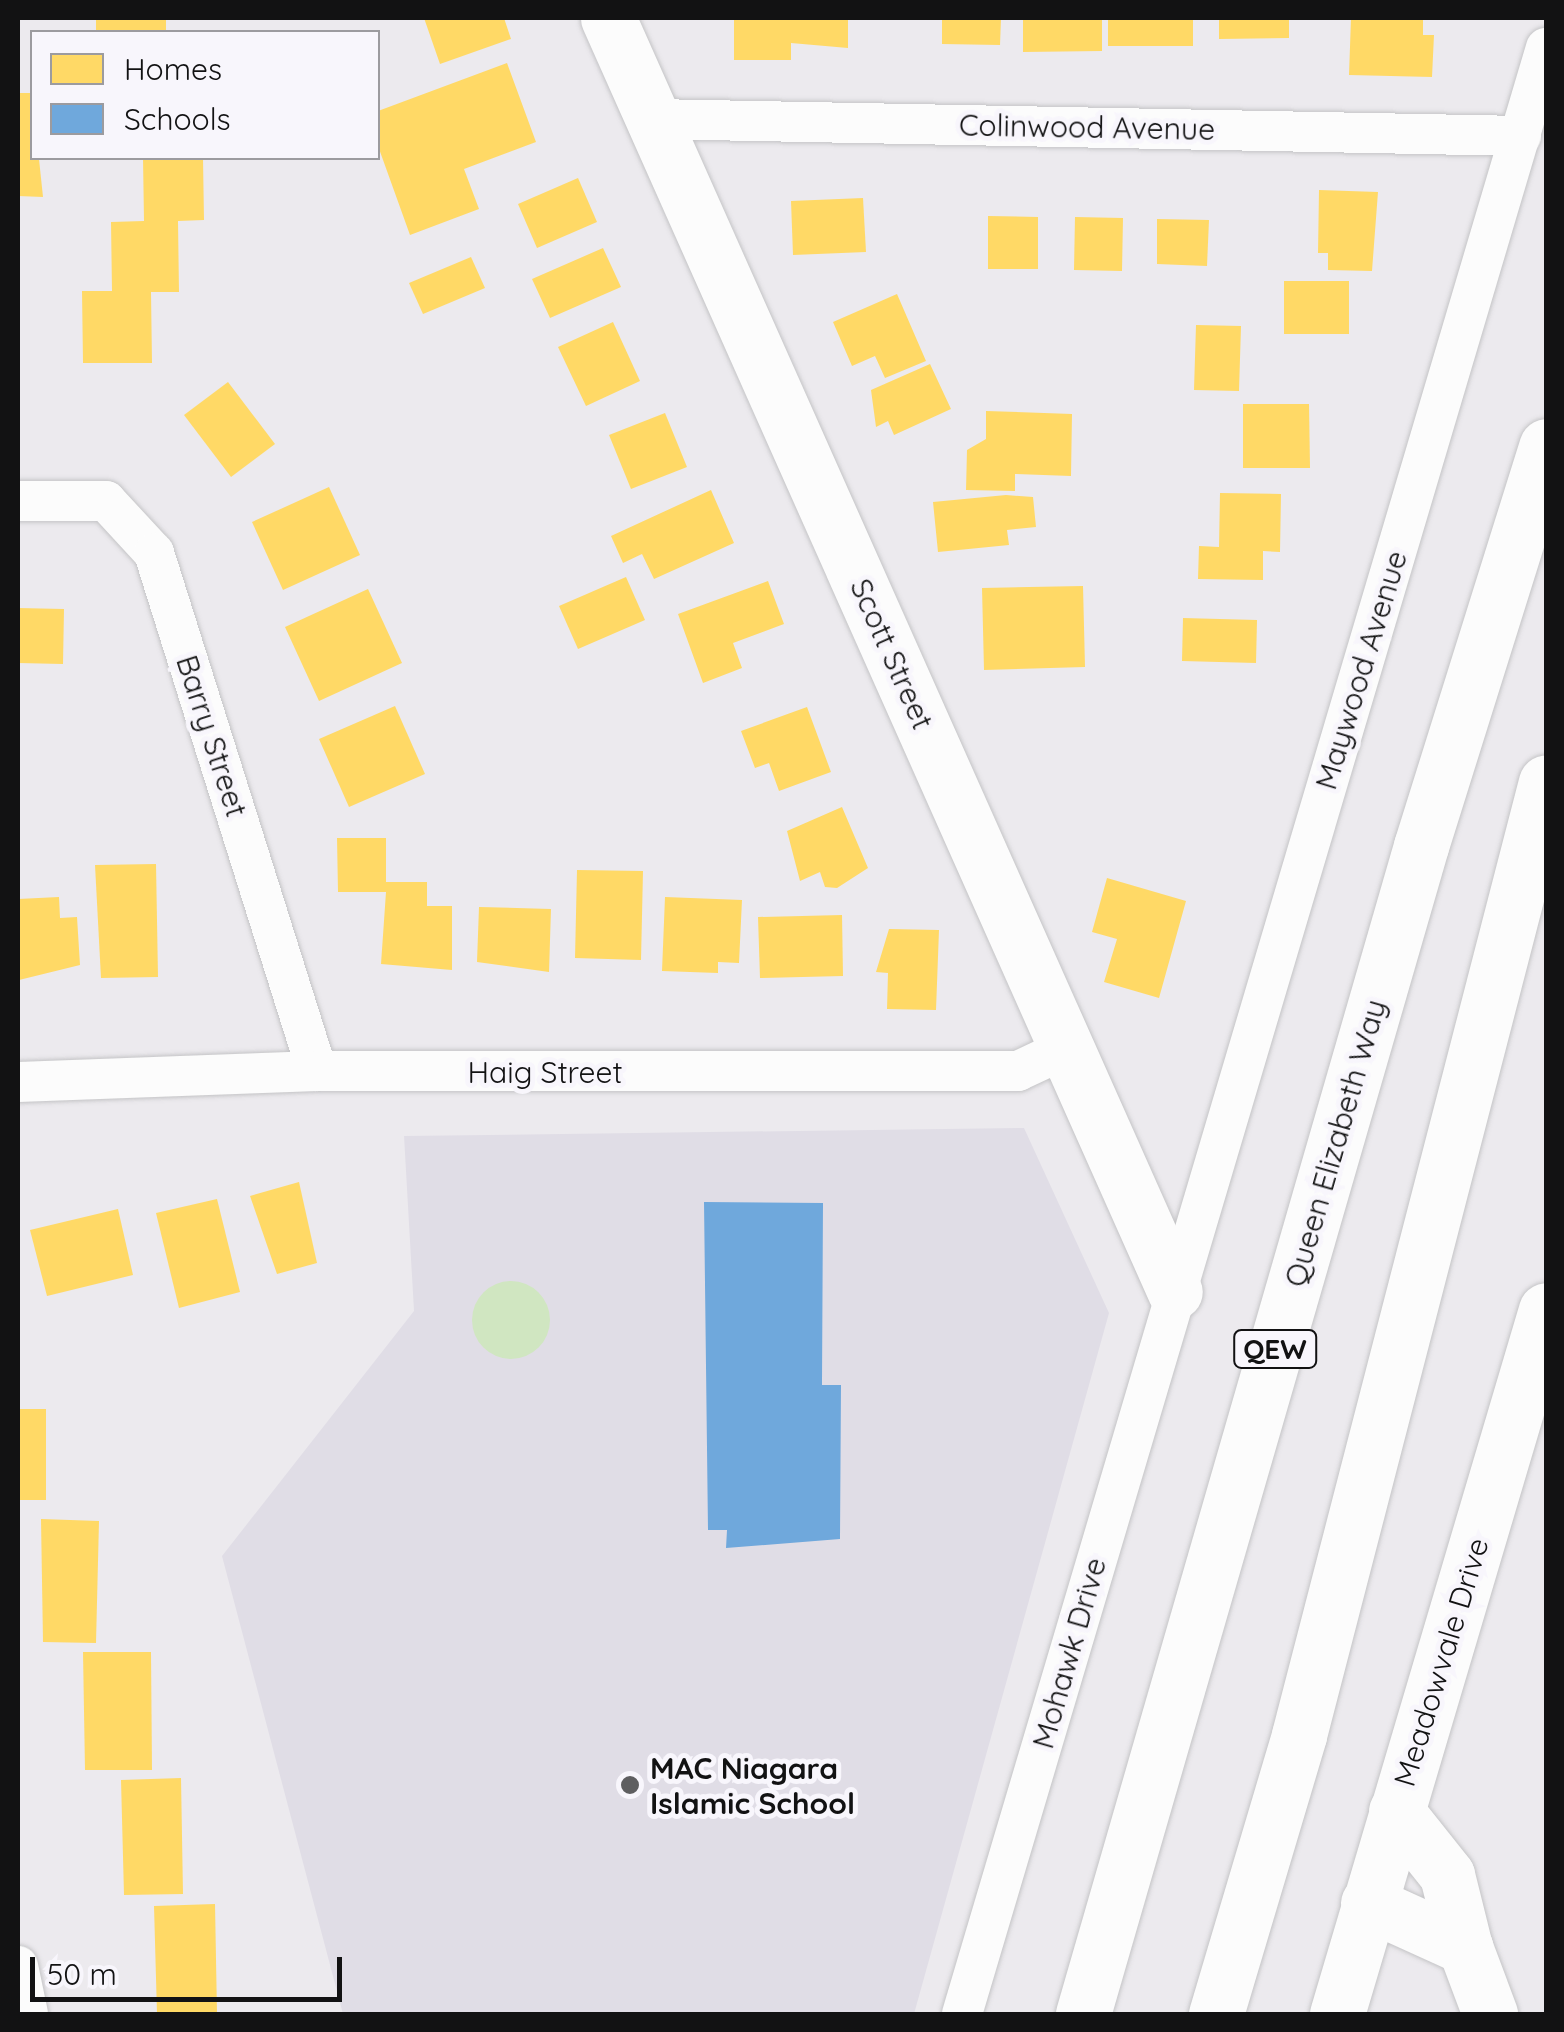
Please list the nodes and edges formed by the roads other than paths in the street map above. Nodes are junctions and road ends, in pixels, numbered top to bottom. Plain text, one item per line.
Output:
1 (608, 18) edge
2 (1546, 48) edge
3 (653, 119) junction
4 (1521, 136) junction
5 (1546, 417) edge
6 (1546, 446) edge
7 (18, 501) edge
8 (1471, 685) junction
9 (1546, 782) edge
10 (1068, 1048) junction
11 (318, 1071) junction
12 (18, 1082) edge
13 (1176, 1292) junction
14 (1546, 1310) edge
15 (1396, 1810) junction
16 (1368, 1903) junction
17 (1466, 1948) junction
18 (18, 1966) edge
19 (28, 2014) edge
20 (962, 2014) edge
21 (1083, 2014) edge
22 (1216, 2014) edge
23 (1337, 2014) edge
24 (1490, 2014) edge

1 - 3 main road, Scott Street
2 - 4 street, Maywood Avenue
3 - 4 street, Colinwood Avenue
3 - 10 main road, Scott Street
4 - 13 street, Maywood Avenue
5 - 8 main road
6 - 8 main road, Queen Elizabeth Way / QEW
7 - 11 street, Barry Street
8 - 21 main road, Queen Elizabeth Way / QEW
9 - 22 main road
10 - 11 street, Haig Street
10 - 13 main road, Scott Street
11 - 12 street, Haig Street
13 - 20 street, Mohawk Drive
14 - 15 main road, Meadowvale Drive
15 - 16 main road, Meadowvale Drive
15 - 17 main road
16 - 17 main road
16 - 23 main road, Meadowvale Drive
17 - 24 main road
18 - 19 street

